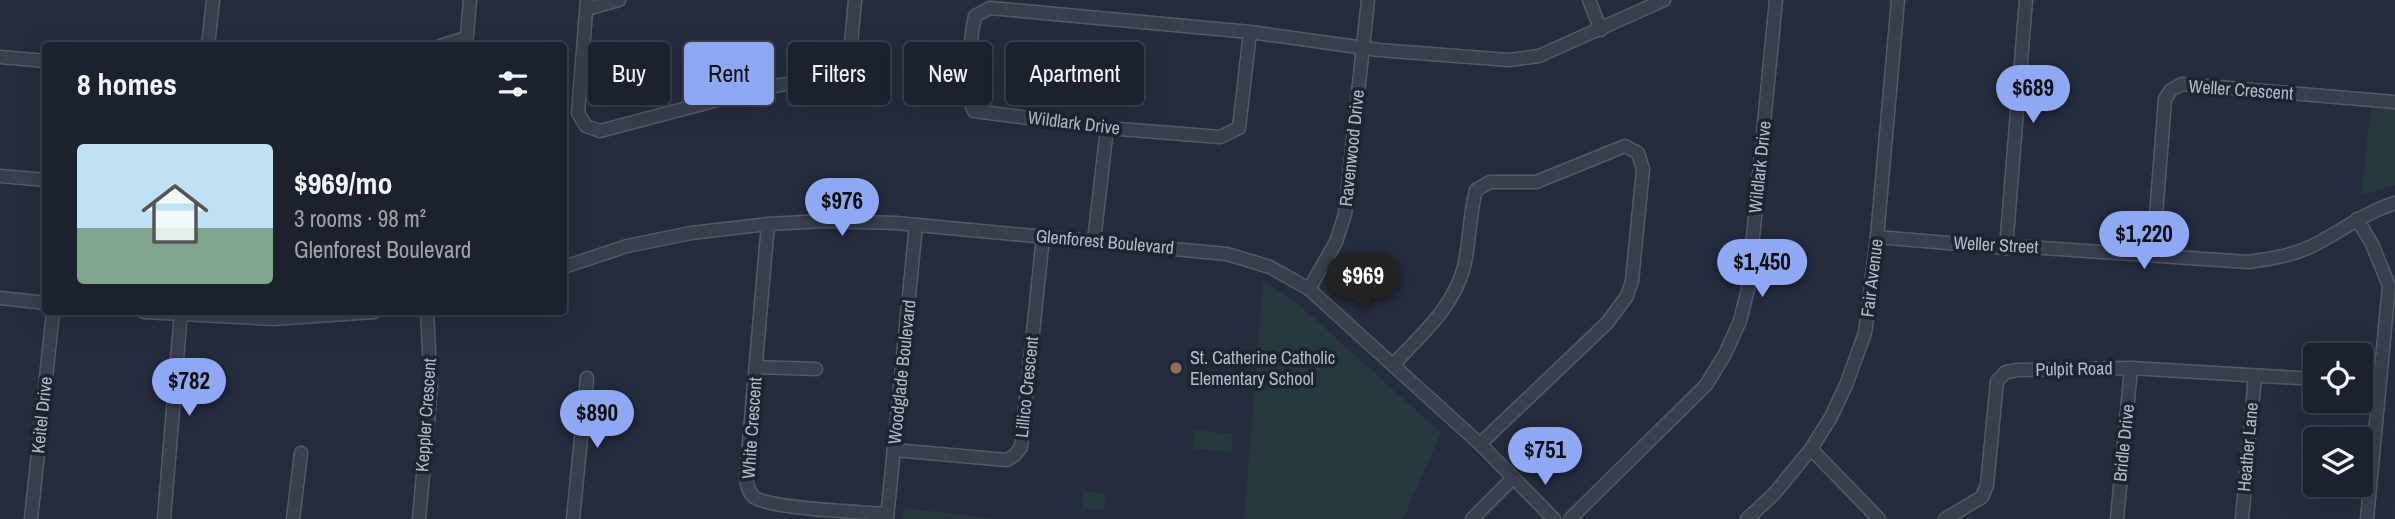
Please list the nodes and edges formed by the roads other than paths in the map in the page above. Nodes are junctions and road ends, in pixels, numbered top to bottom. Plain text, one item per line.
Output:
1 (213, 0) edge
2 (470, 0) edge
3 (620, 0) edge
4 (855, 0) edge
5 (1368, 0) edge
6 (1589, 0) edge
7 (1664, 0) edge
8 (1776, 0) edge
9 (1898, 0) edge
10 (2026, 0) edge
11 (587, 4) edge
12 (1601, 30) junction
13 (1250, 32) junction
14 (208, 42) edge
15 (466, 42) edge
16 (1362, 47) junction
17 (0, 57) edge
18 (42, 61) edge
19 (2395, 102) edge
20 (1107, 128) junction
21 (0, 176) edge
22 (42, 180) edge
23 (2395, 203) edge
24 (2357, 219) junction
25 (768, 224) junction
26 (916, 225) junction
27 (1043, 237) junction
28 (1877, 237) junction
29 (1094, 242) junction
30 (2006, 248) junction
31 (2153, 256) junction
32 (567, 266) edge
33 (1309, 289) junction
34 (0, 298) edge
35 (42, 303) edge
36 (52, 315) edge
37 (181, 315) edge
38 (212, 315) edge
39 (331, 315) edge
40 (427, 315) edge
41 (1394, 364) junction
42 (756, 367) junction
43 (2131, 368) junction
44 (816, 369) dead end
45 (2255, 376) junction
46 (587, 378) dead end
47 (2303, 378) edge
48 (2373, 382) edge
49 (2379, 382) junction
50 (1480, 444) junction
51 (1811, 449) junction
52 (894, 450) junction
53 (301, 453) dead end
54 (1513, 478) junction
55 (887, 517) edge
56 (31, 519) edge
57 (164, 519) edge
58 (293, 519) edge
59 (419, 519) edge
60 (573, 519) edge
61 (1472, 519) edge
62 (1554, 519) edge
63 (1570, 519) edge
64 (1747, 519) edge
65 (1879, 519) edge
66 (1945, 519) edge
67 (2117, 519) edge
68 (2242, 519) edge
69 (2367, 519) edge

1 - 14 street
2 - 15 street
3 - 11 street
4 - 11 street
5 - 16 street, Ravenwood Drive
6 - 12 street
7 - 12 street, Wildlark Drive
8 - 63 street, Wildlark Drive
9 - 28 street, Fair Avenue
10 - 30 street
12 - 16 street, Wildlark Drive
13 - 16 street, Wildlark Drive
13 - 20 street, Wildlark Drive
13 - 20 street, Wildlark Drive
16 - 33 street, Ravenwood Drive
17 - 18 street
19 - 31 street, Weller Crescent
20 - 29 street
21 - 22 street
23 - 24 street, Weller Street
24 - 31 street, Weller Street
24 - 49 street
25 - 26 street, Glenforest Boulevard
25 - 32 street, Glenforest Boulevard
25 - 42 street, White Crescent
26 - 27 street, Glenforest Boulevard
26 - 52 street, Woodglade Boulevard
27 - 29 street, Glenforest Boulevard
27 - 52 street, Lillico Crescent
28 - 30 street, Weller Street
28 - 51 street, Fair Avenue
29 - 33 street, Glenforest Boulevard
30 - 31 street, Weller Street
33 - 41 street, Glenforest Boulevard
34 - 35 street
36 - 56 street, Keitel Drive
37 - 57 street
38 - 39 street
40 - 59 street, Keppler Crescent
41 - 50 street, Glenforest Boulevard
41 - 50 street
42 - 44 street
42 - 55 street, White Crescent
43 - 45 street, Pulpit Road
43 - 66 street, Pulpit Road
43 - 67 street, Bridle Drive
45 - 47 street, Pulpit Road
45 - 68 street, Heather Lane
46 - 60 street
48 - 49 street
49 - 69 street
50 - 54 street, Glenforest Boulevard
51 - 64 street, Fair Avenue
51 - 65 street
52 - 55 street, Woodglade Boulevard
53 - 58 street
54 - 61 street
54 - 62 street, Glenforest Boulevard

